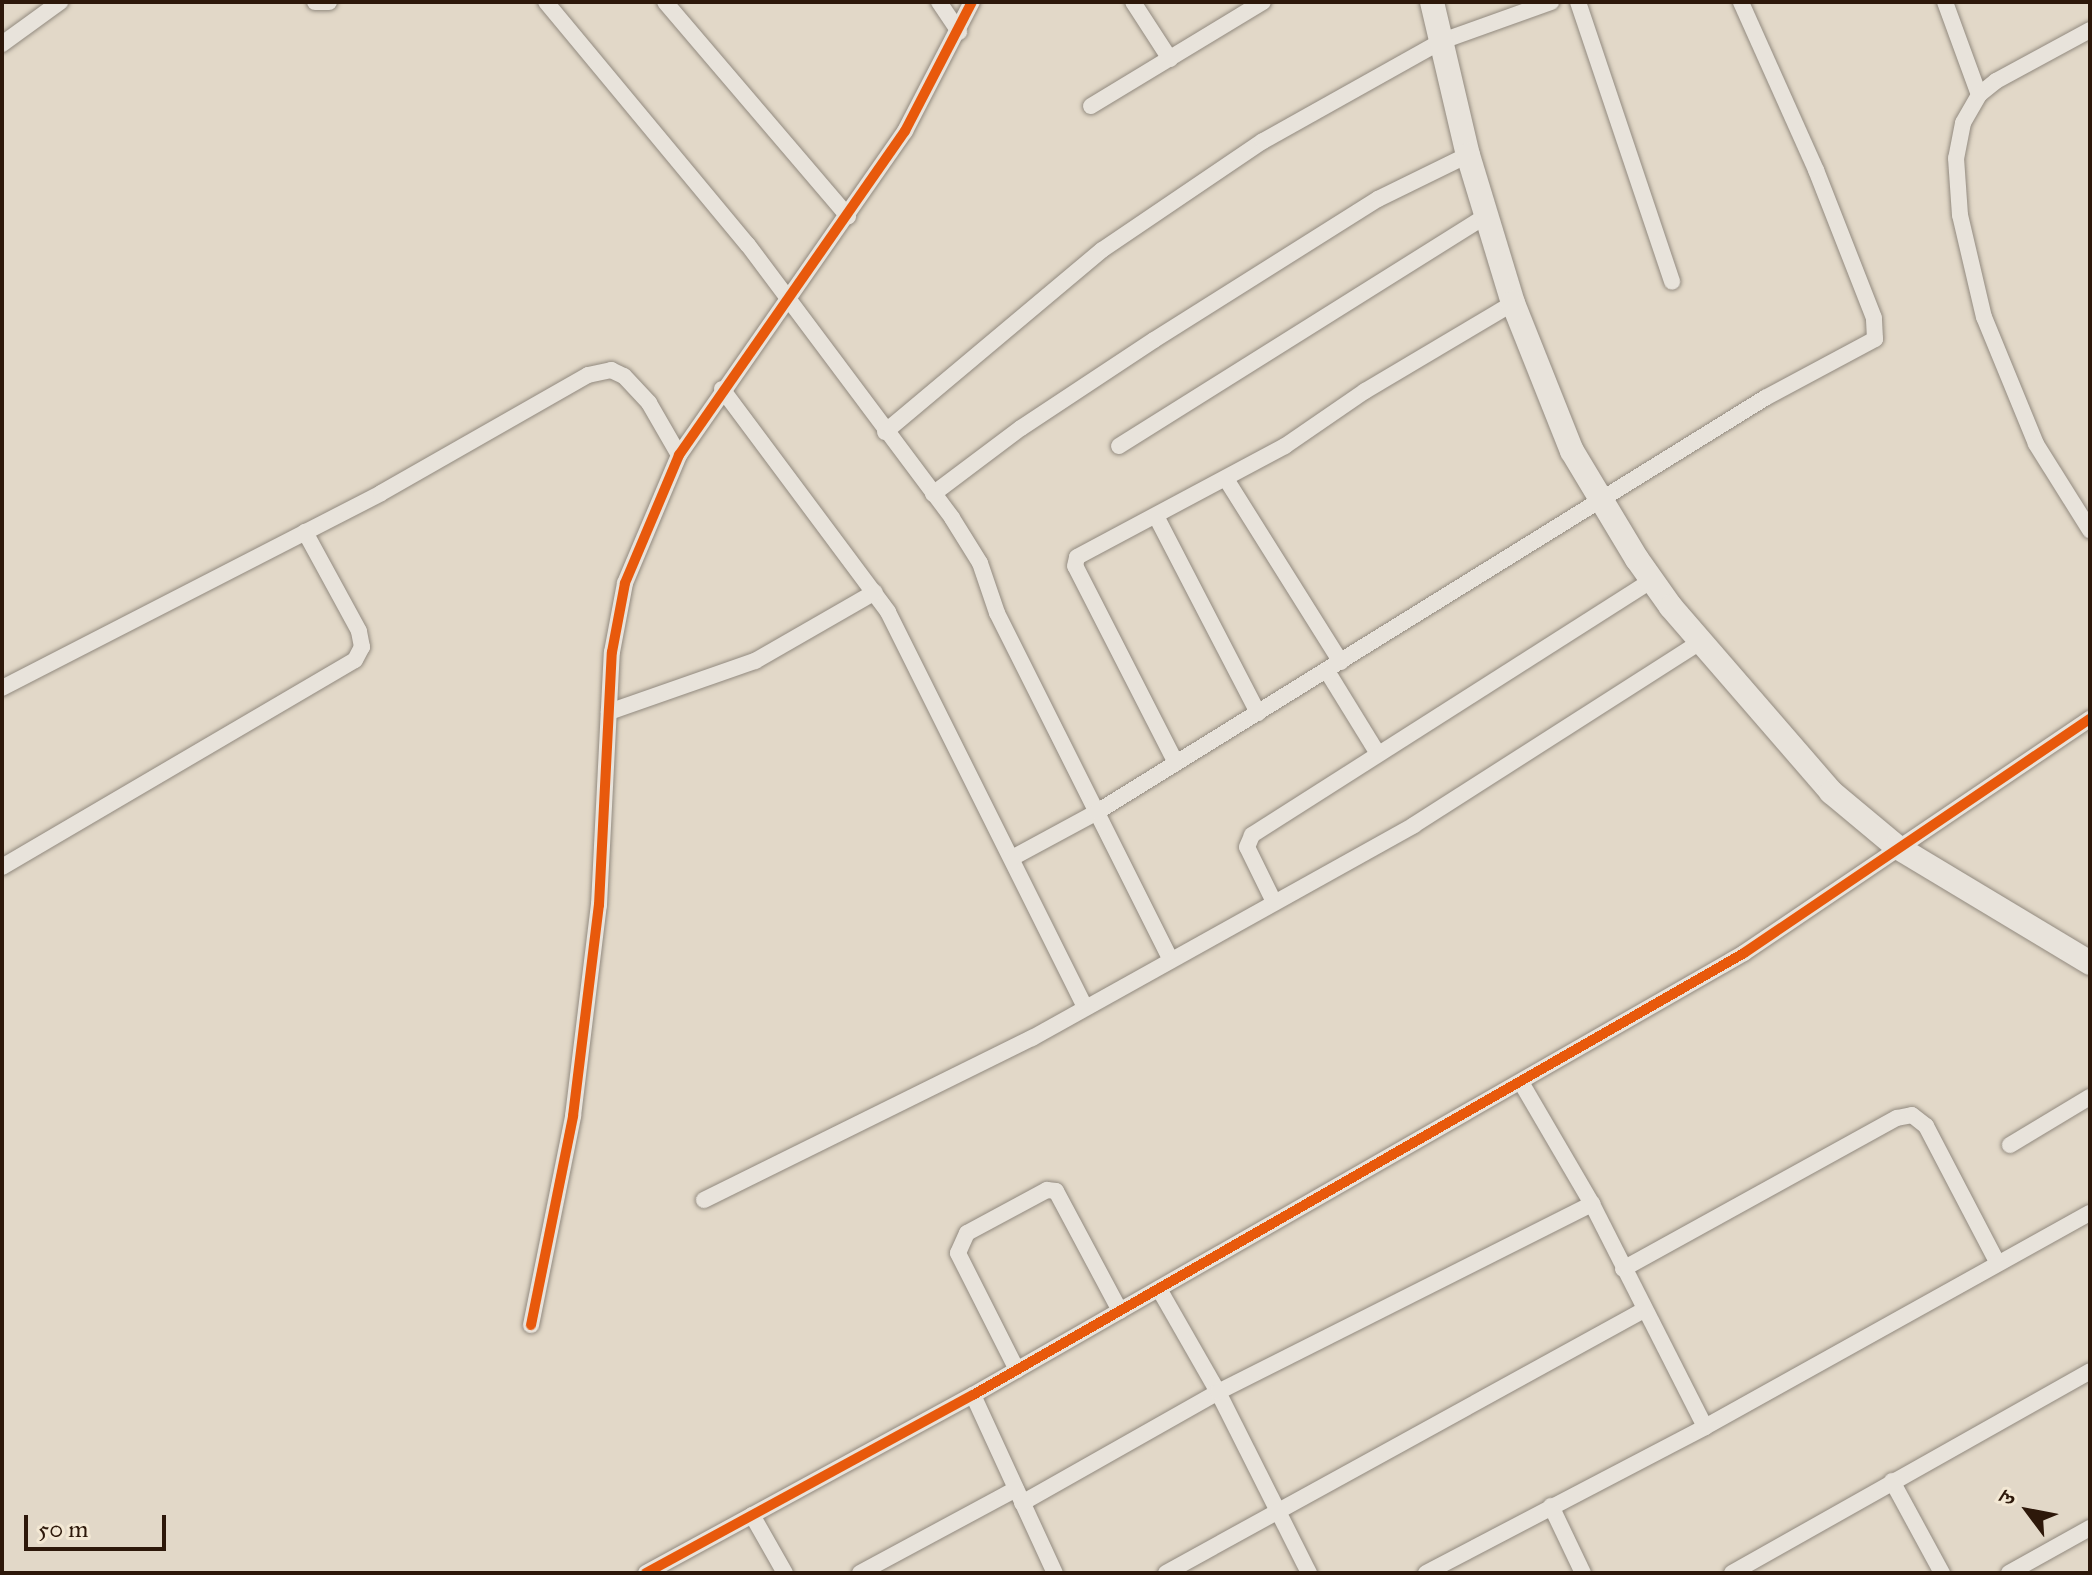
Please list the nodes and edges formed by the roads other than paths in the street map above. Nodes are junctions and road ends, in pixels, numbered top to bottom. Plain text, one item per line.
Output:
1 (315, 2) edge
2 (329, 2) edge
3 (546, 2) edge
4 (665, 2) edge
5 (939, 2) edge
6 (972, 2) edge
7 (1133, 2) edge
8 (1263, 2) edge
9 (1432, 2) edge
10 (1551, 2) edge
11 (1578, 2) edge
12 (1741, 2) edge
13 (1945, 2) edge
14 (50, 5) edge
15 (2090, 30) edge
16 (959, 32) junction
17 (1442, 41) junction
18 (2, 44) edge
19 (1170, 59) junction
20 (1979, 95) junction
21 (1091, 106) dead end
22 (1468, 155) junction
23 (848, 216) junction
24 (1485, 216) junction
25 (1672, 282) dead end
26 (785, 299) junction
27 (1513, 303) junction
28 (722, 389) junction
29 (885, 432) junction
30 (1119, 446) dead end
31 (679, 455) junction
32 (1226, 479) junction
33 (933, 494) junction
34 (1599, 502) junction
35 (1156, 516) junction
36 (2090, 530) edge
37 (305, 532) junction
38 (1652, 580) junction
39 (875, 592) junction
40 (1700, 642) junction
41 (1334, 666) junction
42 (2, 688) edge
43 (609, 712) junction
44 (1258, 713) junction
45 (2090, 719) edge
46 (1378, 754) junction
47 (1176, 763) junction
48 (1097, 812) junction
49 (1897, 847) junction
50 (1012, 858) junction
51 (2, 867) edge
52 (1274, 902) junction
53 (1170, 959) junction
54 (2090, 963) edge
55 (1085, 1007) junction
56 (1522, 1084) junction
57 (2090, 1097) edge
58 (2010, 1145) dead end
59 (704, 1200) dead end
60 (1592, 1204) junction
61 (2090, 1213) edge
62 (1997, 1262) junction
63 (1623, 1269) junction
64 (1159, 1289) junction
65 (1644, 1310) junction
66 (1120, 1311) junction
67 (531, 1325) dead end
68 (1017, 1370) junction
69 (2090, 1371) edge
70 (1218, 1392) junction
71 (973, 1395) junction
72 (1705, 1427) junction
73 (1892, 1481) junction
74 (1019, 1496) junction
75 (1551, 1506) junction
76 (1277, 1512) junction
77 (752, 1515) junction
78 (2090, 1528) edge
79 (656, 1571) edge
80 (1050, 1571) edge
81 (785, 1573) edge
82 (860, 1573) edge
83 (1166, 1573) edge
84 (1309, 1573) edge
85 (1426, 1573) edge
86 (1583, 1573) edge
87 (1732, 1573) edge
88 (1942, 1573) edge
89 (2009, 1573) edge

1 - 2 street
3 - 26 street
4 - 23 street
5 - 16 street
6 - 16 street
7 - 19 street
8 - 19 street
9 - 17 street
10 - 17 street
11 - 25 street
12 - 34 street
13 - 20 street
14 - 18 street
15 - 20 street
16 - 23 street
17 - 22 street
17 - 29 street
19 - 21 street
20 - 36 street
22 - 24 street
22 - 33 street
23 - 26 street
24 - 27 street
24 - 30 street
26 - 28 street
26 - 29 street
27 - 32 street
27 - 34 street
28 - 31 street
28 - 39 street
29 - 33 street
31 - 37 street
31 - 43 street
32 - 35 street
32 - 41 street
33 - 48 street
34 - 38 street
34 - 41 street
35 - 44 street
35 - 47 street
37 - 42 street
37 - 51 street
38 - 40 street
38 - 46 street
39 - 43 street
39 - 50 street
40 - 49 street
40 - 52 street
41 - 44 street
41 - 46 street
43 - 67 street
44 - 47 street
45 - 49 street
46 - 52 street
47 - 48 street
48 - 50 street
48 - 53 street
49 - 54 street
49 - 56 street
50 - 55 street
52 - 53 street
53 - 55 street
55 - 59 street
56 - 60 street
56 - 64 street
57 - 58 street
60 - 63 street
60 - 70 street
61 - 62 street
62 - 63 street
62 - 72 street
63 - 65 street
64 - 66 street
64 - 70 street
65 - 72 street
65 - 76 street
66 - 68 street
66 - 68 street
68 - 71 street
69 - 73 street
70 - 74 street
70 - 76 street
71 - 74 street
71 - 77 street
72 - 75 street
73 - 87 street
73 - 88 street
74 - 80 street
74 - 82 street
75 - 85 street
75 - 86 street
76 - 83 street
76 - 84 street
77 - 79 street
77 - 81 street
78 - 89 street

